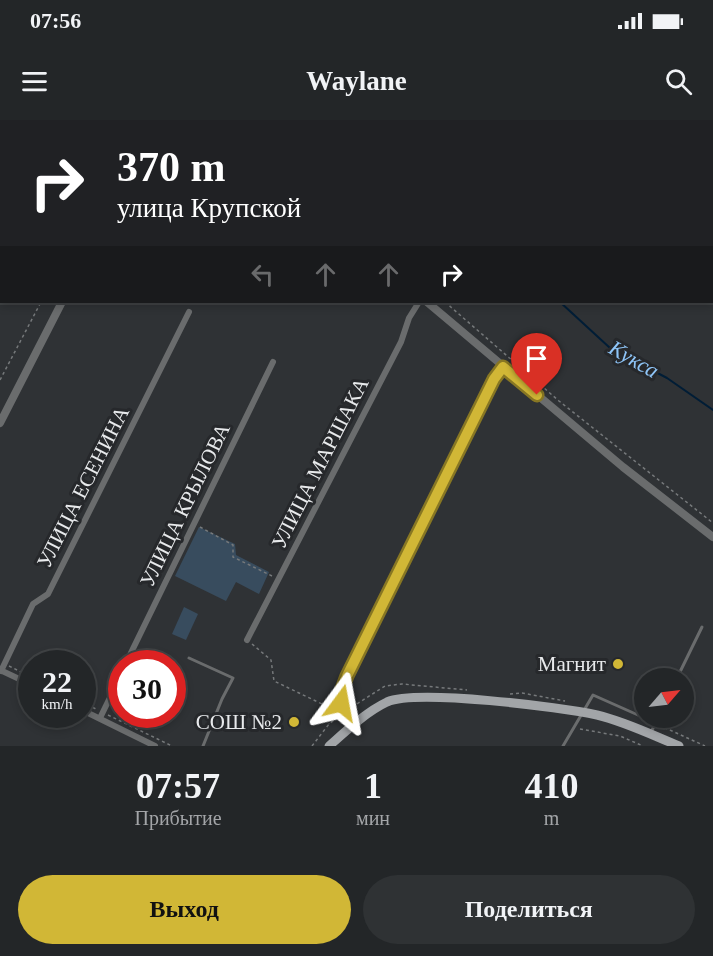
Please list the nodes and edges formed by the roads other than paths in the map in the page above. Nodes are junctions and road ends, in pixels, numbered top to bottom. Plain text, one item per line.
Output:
1 (61, 303) edge
2 (418, 303) edge
3 (429, 303) edge
4 (189, 312) dead end
5 (273, 362) dead end
6 (503, 367) junction
7 (0, 423) edge
8 (713, 537) edge
9 (702, 627) dead end
10 (247, 639) road end
11 (132, 650) edge
12 (189, 658) dead end
13 (2, 668) edge
14 (682, 668) edge
15 (18, 677) edge
16 (108, 701) edge
17 (581, 712) junction
18 (634, 713) edge
19 (96, 714) edge
20 (101, 715) junction
21 (354, 724) junction
22 (657, 739) edge
23 (154, 746) edge
24 (204, 746) edge
25 (329, 746) edge
26 (563, 746) edge
27 (679, 746) edge

1 - 7 street
2 - 10 street, УЛИЦА МАРШАКА
3 - 6 street
4 - 13 street, УЛИЦА ЕСЕНИНА
5 - 11 street, УЛИЦА КРЫЛОВА
6 - 8 street
6 - 21 street
9 - 14 lane
12 - 24 lane
13 - 15 street
16 - 20 street
17 - 18 lane
17 - 21 main road
17 - 22 main road
17 - 26 lane
19 - 20 street
20 - 23 street
21 - 25 main road
22 - 27 main road

